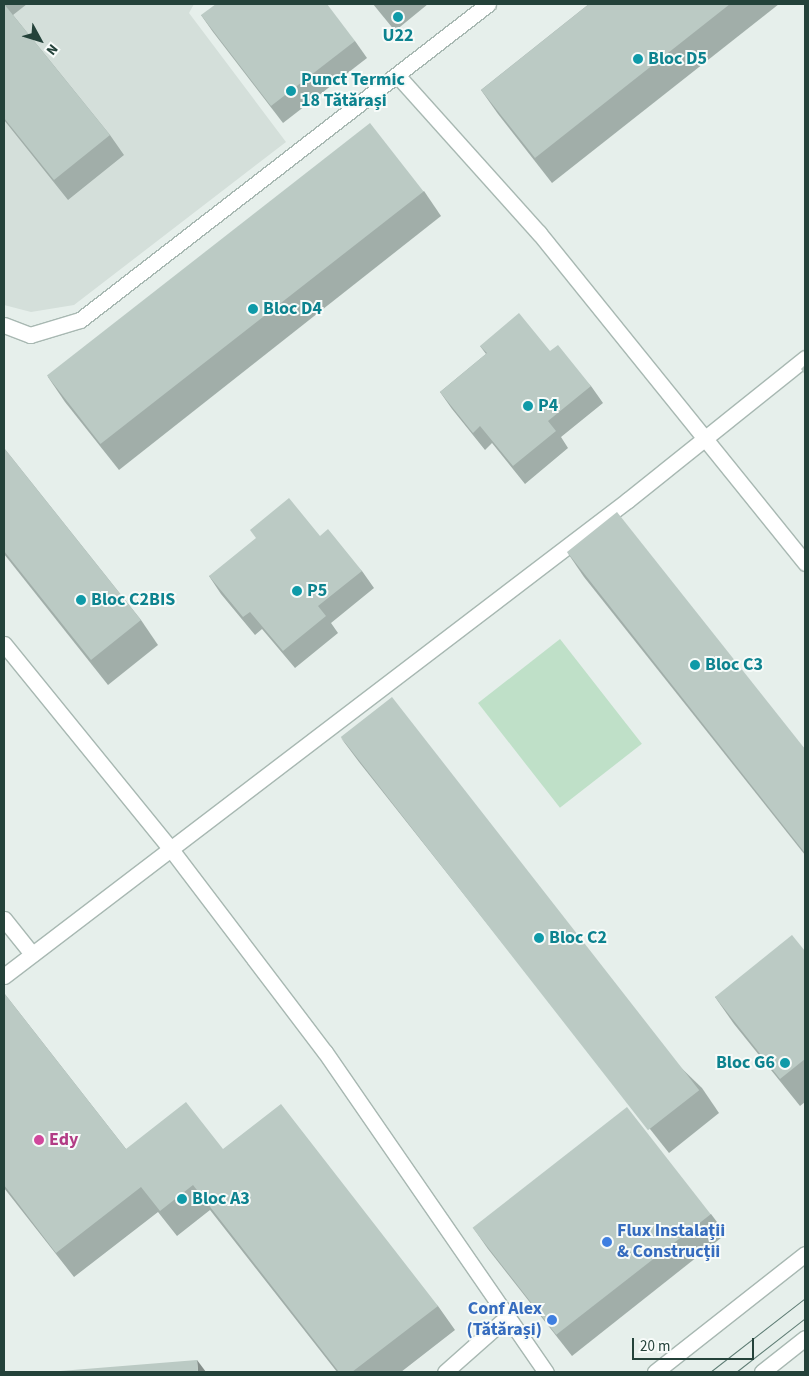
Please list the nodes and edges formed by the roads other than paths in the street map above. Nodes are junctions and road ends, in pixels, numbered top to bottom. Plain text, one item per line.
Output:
1 (488, 4) edge
2 (398, 76) junction
3 (4, 325) edge
4 (805, 358) edge
5 (705, 439) junction
6 (805, 563) edge
7 (4, 644) edge
8 (170, 848) junction
9 (4, 919) edge
10 (32, 954) junction
11 (4, 976) edge
12 (805, 1254) edge
13 (505, 1319) junction
14 (805, 1338) edge
15 (445, 1372) edge
16 (546, 1372) edge
17 (654, 1372) edge
18 (762, 1372) edge

1 - 2 street
2 - 3 street
2 - 5 street
4 - 5 street
5 - 6 street
5 - 8 street
7 - 8 street
8 - 10 street
8 - 13 street
9 - 10 street
10 - 11 street
12 - 17 street
13 - 15 street
13 - 16 street
14 - 18 street

